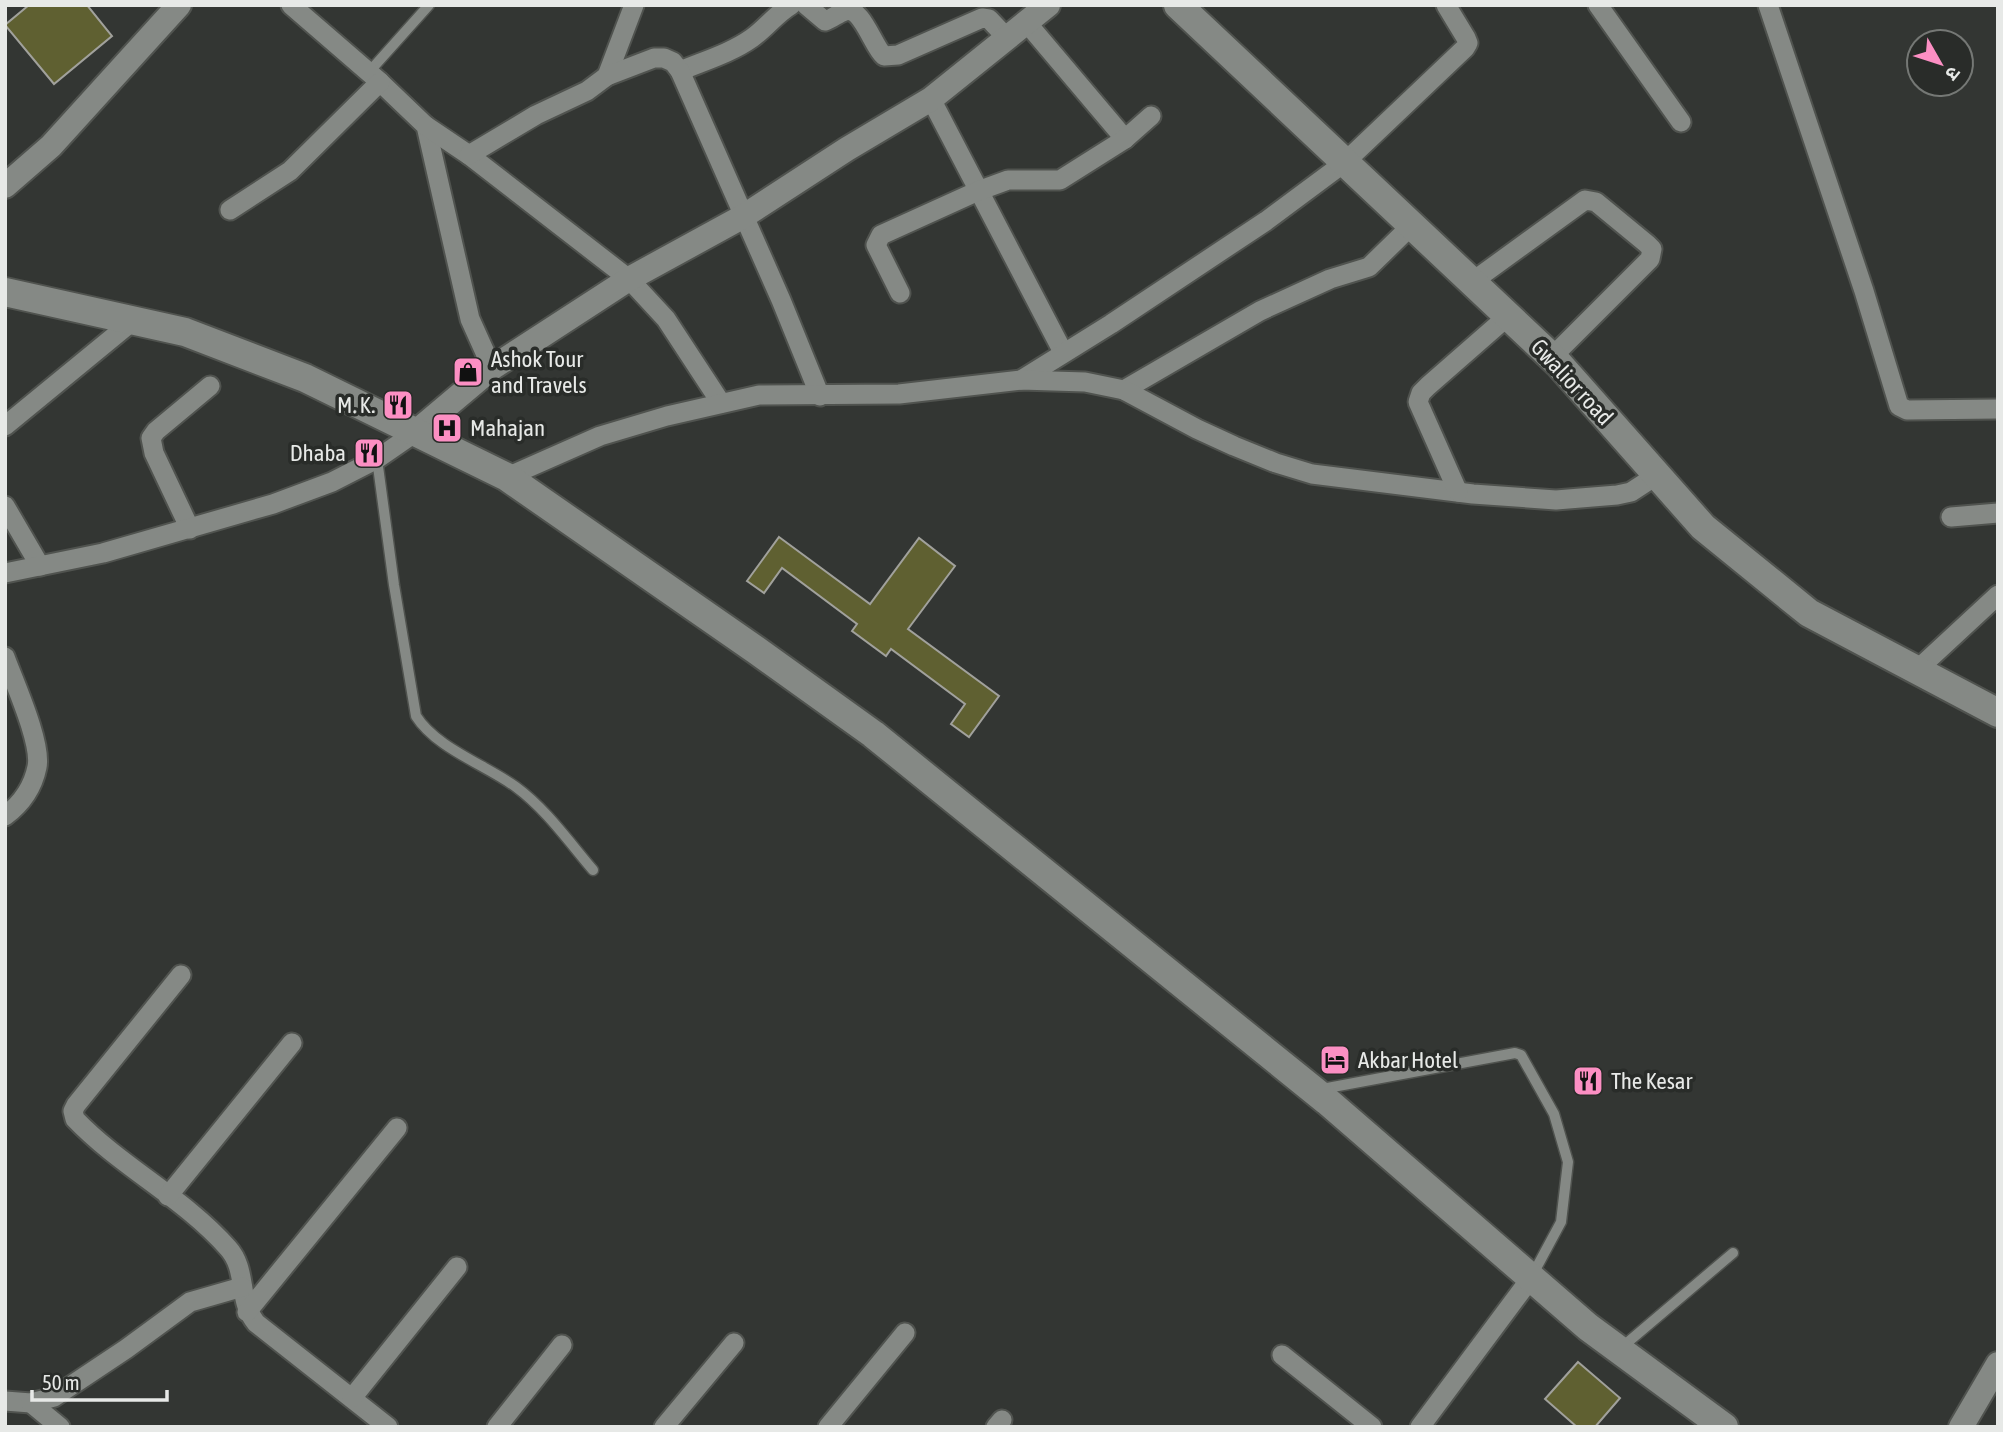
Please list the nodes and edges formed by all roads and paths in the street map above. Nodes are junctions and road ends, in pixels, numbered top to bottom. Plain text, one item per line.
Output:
1 (178, 5) edge
2 (291, 5) edge
3 (429, 5) edge
4 (634, 5) edge
5 (791, 5) edge
6 (806, 5) edge
7 (1048, 5) edge
8 (1178, 5) edge
9 (1446, 5) edge
10 (1598, 5) edge
11 (1768, 5) edge
12 (1027, 23) junction
13 (1007, 38) junction
14 (680, 71) junction
15 (607, 76) junction
16 (375, 77) junction
17 (931, 99) junction
18 (1151, 116) dead end
19 (1681, 122) dead end
20 (426, 126) junction
21 (1125, 139) junction
22 (469, 155) junction
23 (1344, 163) junction
24 (5, 186) edge
25 (978, 191) junction
26 (230, 210) dead end
27 (744, 216) junction
28 (1412, 226) junction
29 (629, 279) junction
30 (1472, 282) junction
31 (5, 292) edge
32 (900, 293) dead end
33 (1508, 316) junction
34 (134, 320) junction
35 (1063, 352) junction
36 (1552, 357) junction
37 (492, 368) junction
38 (1021, 380) junction
39 (210, 386) dead end
40 (1124, 390) junction
41 (820, 396) junction
42 (721, 403) junction
43 (1998, 409) edge
44 (5, 426) edge
45 (416, 432) junction
46 (377, 460) junction
47 (1657, 475) junction
48 (507, 477) junction
49 (1458, 492) junction
50 (5, 506) edge
51 (1998, 513) edge
52 (1951, 517) dead end
53 (190, 529) junction
54 (40, 566) junction
55 (5, 573) edge
56 (1998, 594) edge
57 (5, 657) edge
58 (1917, 670) junction
59 (1998, 713) edge
60 (5, 816) edge
61 (593, 870) dead end
62 (181, 975) dead end
63 (292, 1043) dead end
64 (1313, 1090) junction
65 (397, 1128) dead end
66 (168, 1196) junction
67 (1733, 1253) dead end
68 (457, 1267) dead end
69 (1531, 1278) junction
70 (242, 1287) junction
71 (247, 1312) junction
72 (905, 1333) dead end
73 (734, 1343) dead end
74 (562, 1345) dead end
75 (1619, 1350) junction
76 (1282, 1355) dead end
77 (1998, 1364) edge
78 (352, 1398) junction
79 (5, 1401) edge
80 (31, 1402) junction
81 (60, 1427) edge
82 (388, 1427) edge
83 (497, 1427) edge
84 (664, 1427) edge
85 (828, 1427) edge
86 (1372, 1427) edge
87 (1420, 1427) edge
88 (1724, 1427) edge
89 (1961, 1427) edge

1 - 24 street
2 - 16 street
3 - 16 lane
4 - 15 street
5 - 14 street
6 - 13 street
7 - 12 street
8 - 23 main road, Gwalior road
9 - 23 street
10 - 19 street
11 - 43 street
12 - 13 street
12 - 21 street
13 - 17 street
14 - 15 street
14 - 27 street
15 - 22 street
16 - 20 street
16 - 26 street
17 - 25 street
17 - 27 street
18 - 21 street
20 - 22 street
20 - 37 street
21 - 25 street
22 - 29 street
23 - 28 main road, Gwalior road
23 - 35 street
25 - 32 street
25 - 35 street
27 - 29 street
27 - 41 street
28 - 30 main road, Gwalior road
28 - 40 street
29 - 37 street
29 - 42 street
30 - 33 main road, Gwalior road
30 - 36 street
31 - 34 main road
33 - 36 main road, Gwalior road
33 - 49 street
34 - 44 street
34 - 45 main road
35 - 38 street
36 - 47 main road, Gwalior road
37 - 45 street
38 - 40 street
38 - 41 street
39 - 53 street
40 - 49 street
41 - 42 street
42 - 48 street
45 - 46 street
45 - 48 main road
46 - 53 street
46 - 61 lane
47 - 49 street
47 - 58 main road, Gwalior road
48 - 64 main road
50 - 54 street
51 - 52 street
53 - 54 street
54 - 55 street
56 - 58 street
57 - 60 street
58 - 59 main road, Gwalior road
62 - 66 street
63 - 66 street
64 - 69 main road
64 - 69 lane
65 - 71 street
66 - 70 street
67 - 75 lane
68 - 78 street
69 - 75 main road
69 - 87 street
70 - 71 street
70 - 80 street
71 - 78 street
72 - 85 street
73 - 84 street
74 - 83 street
75 - 88 main road
76 - 86 street
77 - 89 street
78 - 82 street
79 - 80 street
80 - 81 street

